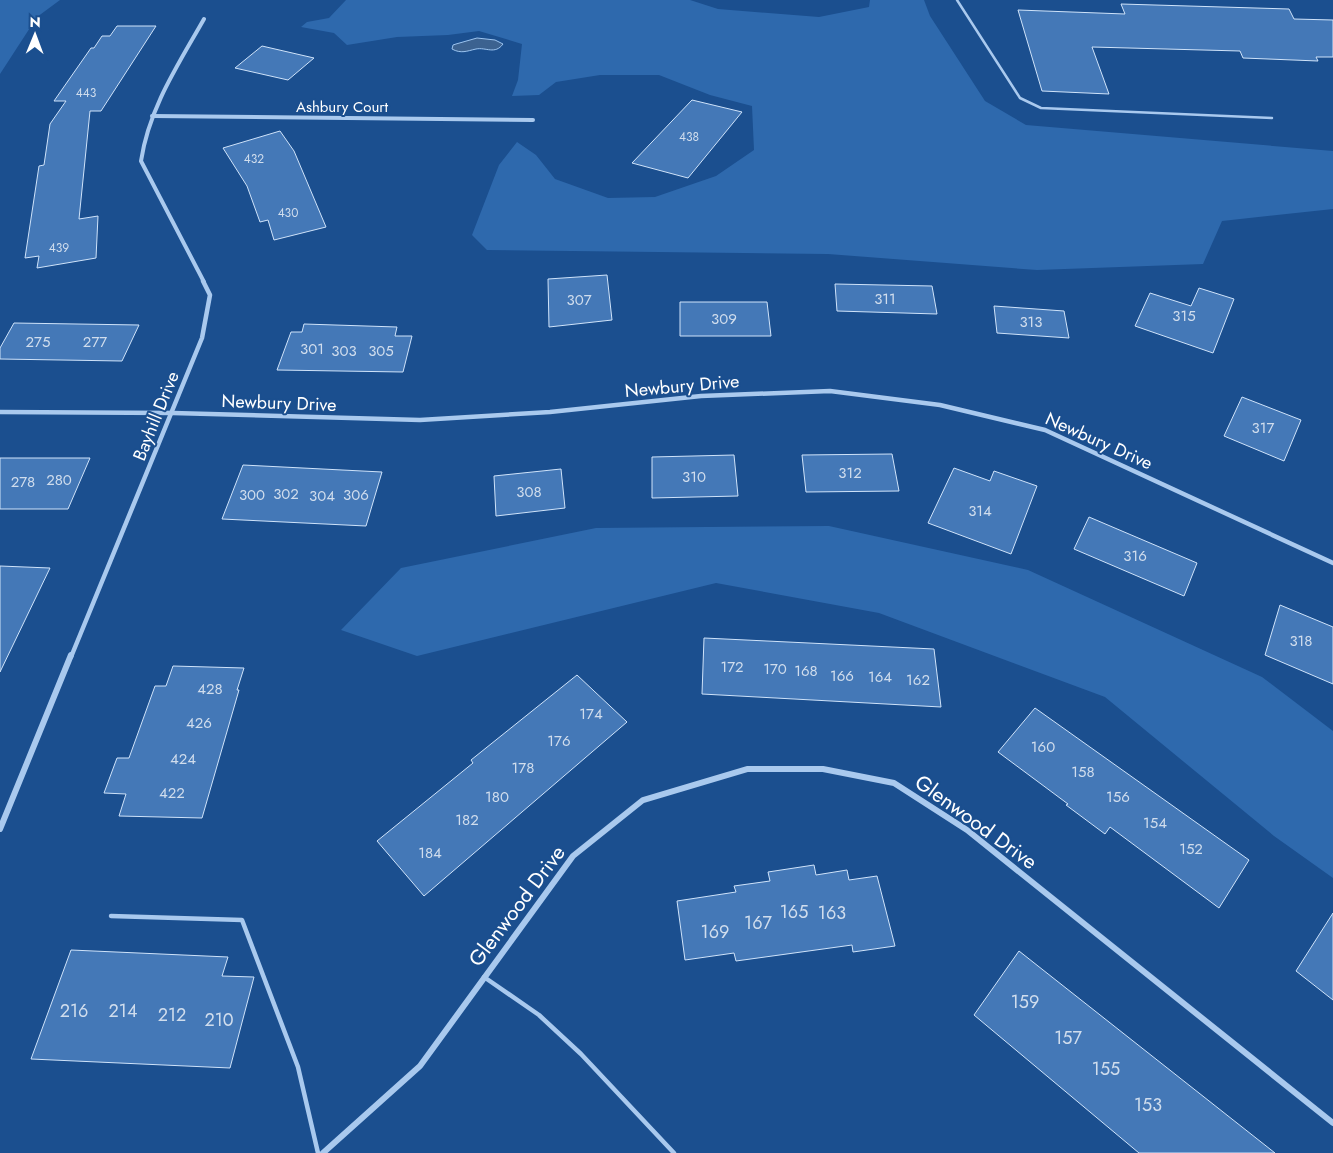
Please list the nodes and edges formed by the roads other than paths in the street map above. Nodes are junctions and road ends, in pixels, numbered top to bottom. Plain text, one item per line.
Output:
1 (957, 0) edge
2 (204, 19) dead end
3 (152, 116) junction
4 (1272, 118) dead end
5 (533, 120) dead end
6 (0, 412) edge
7 (173, 413) junction
8 (1333, 563) edge
9 (0, 829) edge
10 (111, 916) dead end
11 (484, 976) junction
12 (1333, 1124) edge
13 (318, 1153) edge
14 (324, 1153) edge
15 (674, 1153) edge

1 - 4 lane
2 - 3 street, Bayhill Drive
3 - 5 street, Ashbury Court
3 - 7 street, Bayhill Drive
6 - 7 street, Newbury Drive
7 - 8 street, Newbury Drive
7 - 9 street, Bayhill Drive
10 - 13 lane
11 - 12 street, Glenwood Drive
11 - 14 street, Glenwood Drive
11 - 15 lane

